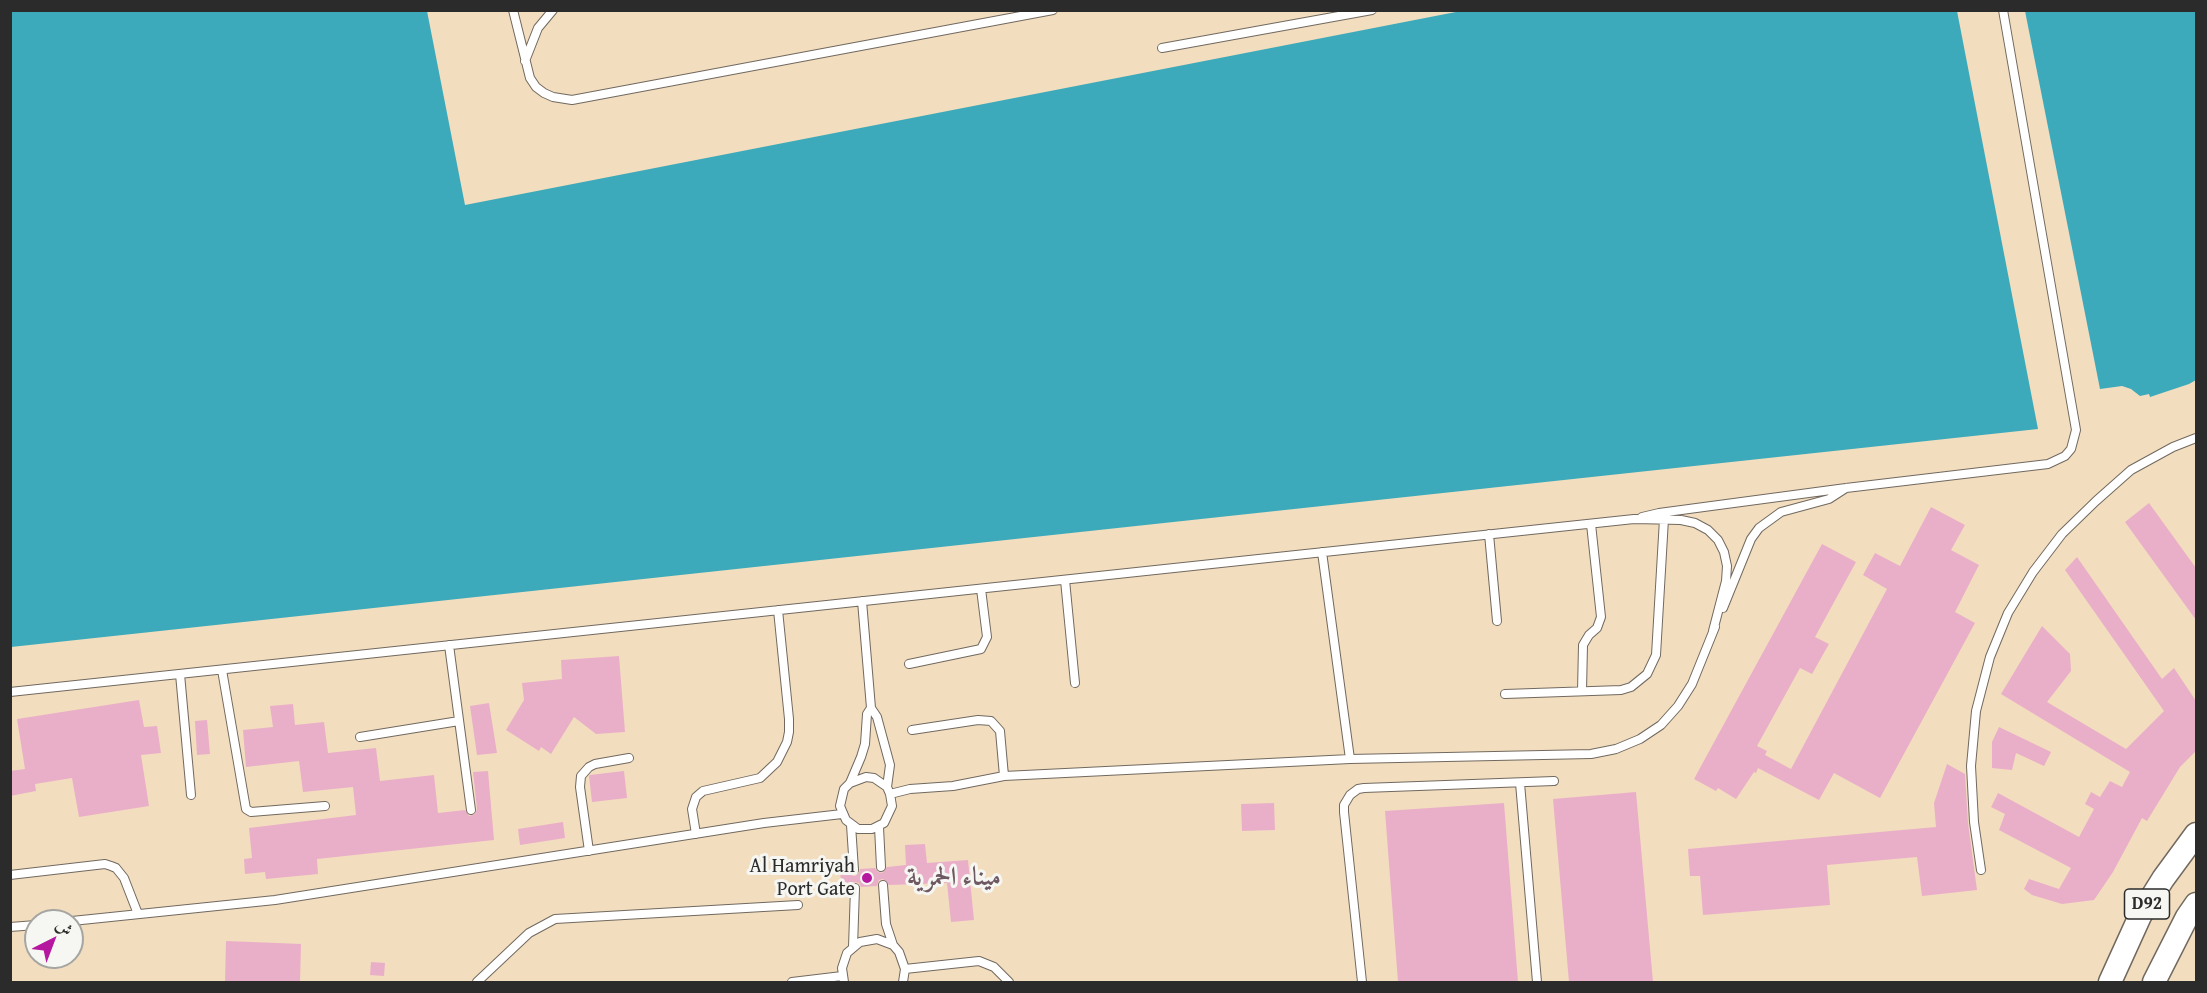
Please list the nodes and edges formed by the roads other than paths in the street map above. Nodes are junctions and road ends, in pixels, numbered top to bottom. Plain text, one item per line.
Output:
1 (513, 10) edge
2 (553, 10) edge
3 (1053, 10) edge
4 (1371, 10) edge
5 (2003, 10) edge
6 (1162, 48) dead end
7 (525, 61) junction
8 (2196, 438) edge
9 (1846, 488) junction
10 (1634, 519) junction
11 (1664, 519) junction
12 (1591, 524) junction
13 (1490, 534) junction
14 (1322, 552) junction
15 (1065, 579) junction
16 (981, 589) junction
17 (862, 601) junction
18 (778, 610) junction
19 (1497, 621) dead end
20 (1713, 631) junction
21 (449, 645) junction
22 (909, 664) dead end
23 (222, 670) junction
24 (180, 674) junction
25 (1075, 683) dead end
26 (10, 692) edge
27 (1582, 692) junction
28 (1505, 694) dead end
29 (871, 708) junction
30 (459, 721) junction
31 (912, 730) dead end
32 (360, 737) dead end
33 (629, 758) dead end
34 (1350, 759) junction
35 (1004, 777) junction
36 (1554, 781) dead end
37 (850, 783) junction
38 (1520, 783) junction
39 (888, 791) junction
40 (191, 795) dead end
41 (325, 806) dead end
42 (471, 810) dead end
43 (842, 814) junction
44 (851, 825) junction
45 (879, 827) junction
46 (696, 834) junction
47 (2196, 834) edge
48 (589, 851) junction
49 (881, 867) dead end
50 (854, 870) dead end
51 (1981, 870) dead end
52 (10, 875) edge
53 (883, 885) dead end
54 (855, 888) dead end
55 (2196, 904) edge
56 (798, 905) dead end
57 (138, 914) junction
58 (84, 920) edge
59 (893, 945) junction
60 (853, 947) junction
61 (905, 969) junction
62 (843, 979) edge
63 (477, 982) edge
64 (792, 982) edge
65 (903, 982) edge
66 (1009, 982) edge
67 (1362, 982) edge
68 (1537, 982) edge
69 (2110, 982) edge
70 (2154, 982) edge

1 - 7 lane
2 - 7 lane
3 - 7 lane
4 - 6 lane
5 - 9 lane
8 - 51 lane
9 - 10 lane
9 - 20 lane
10 - 11 lane
10 - 12 lane
11 - 20 lane
11 - 27 lane
12 - 13 lane
12 - 27 lane
13 - 14 lane
13 - 19 lane
14 - 15 lane
14 - 34 lane
15 - 16 lane
15 - 25 lane
16 - 17 lane
16 - 22 lane
17 - 18 lane
17 - 29 lane
18 - 21 lane
18 - 46 lane
20 - 34 lane
21 - 23 lane
21 - 30 lane
23 - 24 lane
23 - 41 lane
24 - 26 lane
24 - 40 lane
27 - 28 lane
29 - 37 lane
29 - 39 lane
30 - 32 lane
30 - 42 lane
31 - 35 lane
33 - 48 lane
34 - 35 lane
35 - 39 lane
36 - 38 lane
37 - 39 lane
37 - 43 lane
38 - 67 lane
38 - 68 lane
39 - 45 lane
43 - 44 lane
43 - 46 lane
44 - 45 lane
44 - 50 lane
45 - 49 lane
46 - 48 lane
47 - 69 main road, D92
48 - 57 lane
52 - 57 lane
53 - 59 lane
54 - 60 lane
55 - 70 main road, D92
56 - 63 lane
57 - 58 lane
59 - 60 lane
59 - 61 lane
60 - 62 lane
61 - 65 lane
61 - 66 lane
62 - 64 lane

